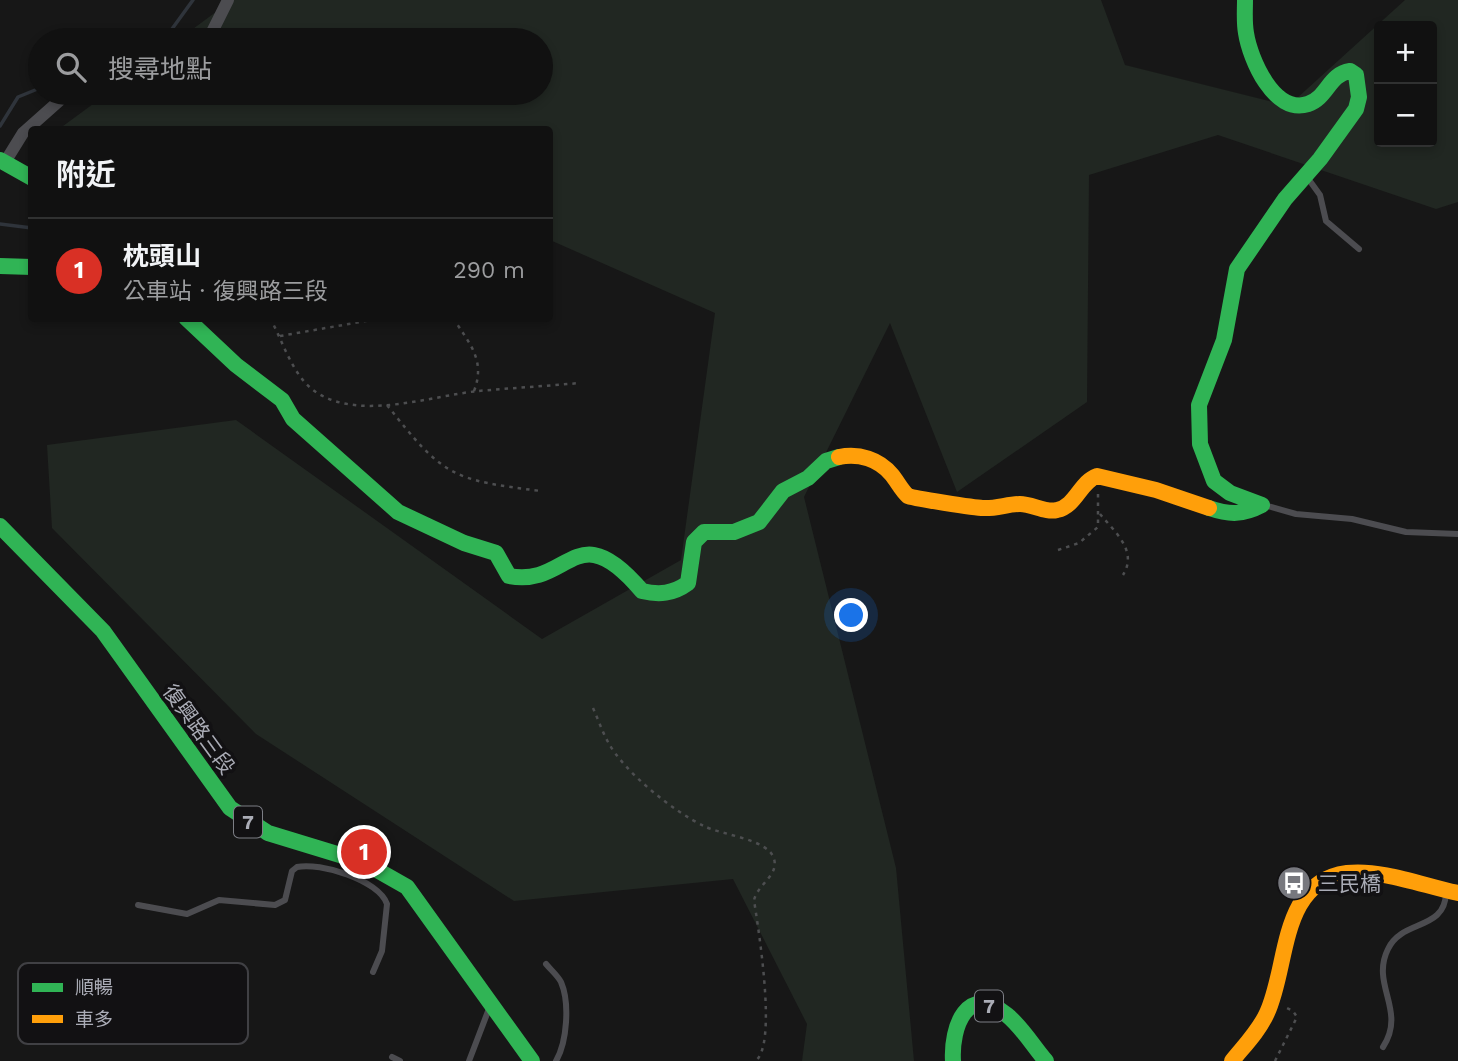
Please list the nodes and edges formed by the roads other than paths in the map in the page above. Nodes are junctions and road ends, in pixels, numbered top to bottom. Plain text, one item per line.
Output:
1 (228, 0) edge
2 (1245, 0) edge
3 (214, 28) edge
4 (54, 105) edge
5 (31, 126) edge
6 (28, 129) edge
7 (2, 161) edge
8 (1306, 175) junction
9 (28, 176) edge
10 (1359, 249) dead end
11 (0, 267) edge
12 (28, 268) edge
13 (190, 322) edge
14 (1262, 505) junction
15 (0, 526) edge
16 (1458, 534) edge
17 (1452, 892) edge
18 (138, 905) dead end
19 (546, 964) dead end
20 (373, 972) dead end
21 (491, 1005) junction
22 (1383, 1047) dead end
23 (392, 1057) dead end
24 (400, 1061) edge
25 (469, 1061) edge
26 (531, 1061) edge
27 (556, 1061) edge
28 (953, 1061) edge
29 (1046, 1061) edge
30 (1232, 1061) edge

1 - 3 street
2 - 8 street
4 - 5 street
6 - 7 street
7 - 9 street
8 - 10 lane
8 - 14 street
11 - 12 street
13 - 14 street
14 - 16 lane
15 - 21 street, 復興路三段 / 7
17 - 22 lane
17 - 30 street
18 - 20 lane
19 - 27 lane
21 - 25 lane
21 - 26 street, 復興路三段 / 7
23 - 24 lane
28 - 29 street, 7

